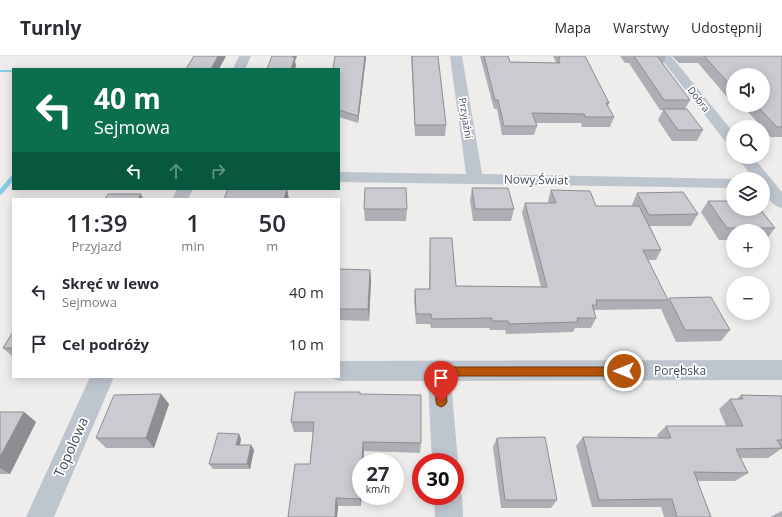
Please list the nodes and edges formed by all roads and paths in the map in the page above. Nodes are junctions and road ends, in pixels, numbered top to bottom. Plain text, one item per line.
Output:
1 (245, 56) edge
2 (456, 56) edge
3 (665, 56) edge
4 (240, 68) edge
5 (726, 133) edge
6 (340, 177) edge
7 (475, 179) junction
8 (726, 182) edge
9 (770, 182) edge
10 (782, 183) edge
11 (770, 189) edge
12 (782, 203) edge
13 (340, 371) edge
14 (439, 372) junction
15 (780, 373) edge
16 (102, 378) edge
17 (444, 453) edge
18 (448, 505) edge
19 (40, 517) edge
20 (449, 517) edge

1 - 4 street
2 - 7 street, Przyjaźni
3 - 5 street, Dobra
6 - 7 street, Nowy Świat
7 - 8 street, Nowy Świat
9 - 10 street
11 - 12 street
13 - 14 street, Porębska
14 - 15 street, Porębska
14 - 17 street
16 - 19 street, Topolowa
18 - 20 street

